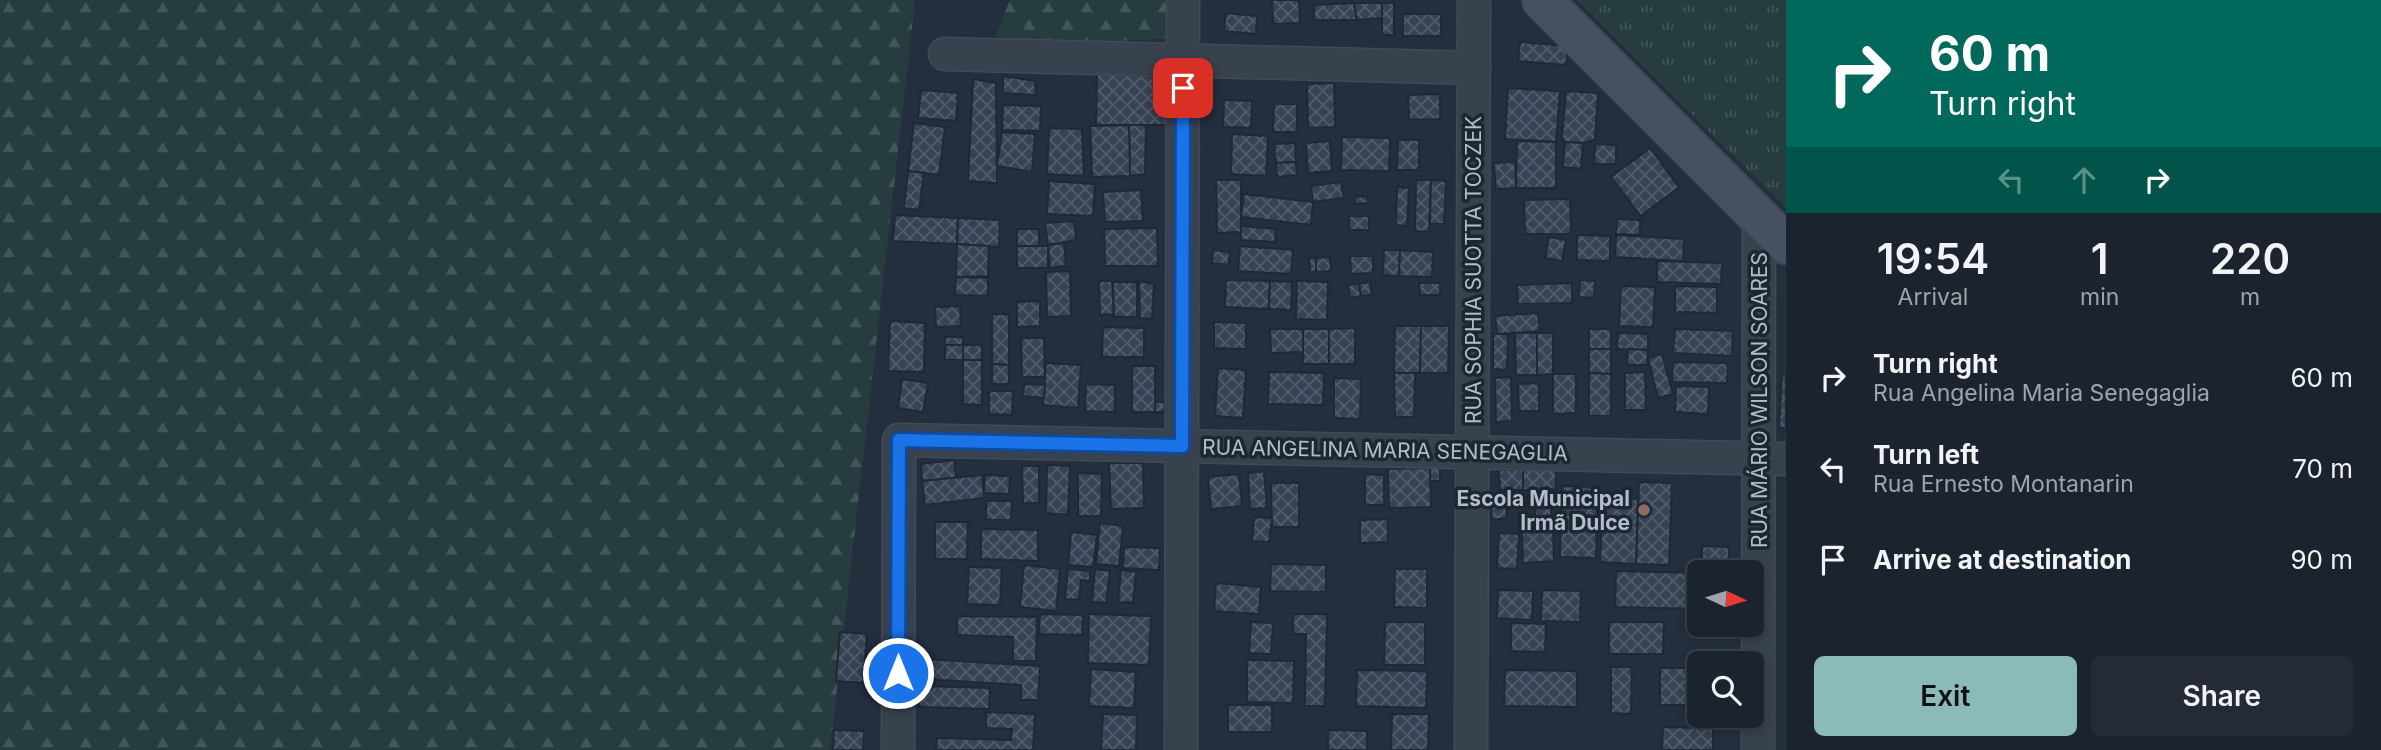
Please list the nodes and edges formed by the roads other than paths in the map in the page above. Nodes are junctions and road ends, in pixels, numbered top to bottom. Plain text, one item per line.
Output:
1 (1183, 0) edge
2 (1474, 0) edge
3 (1542, 0) edge
4 (945, 54) dead end
5 (1183, 61) junction
6 (1474, 68) junction
7 (1759, 217) junction
8 (1786, 244) edge
9 (1182, 446) junction
10 (1472, 452) junction
11 (1772, 458) edge
12 (898, 750) edge
13 (1181, 750) edge
14 (1471, 750) edge
15 (1758, 750) edge

1 - 5 street
2 - 6 street, RUA SOPHIA SUOTTA TOCZEK
3 - 7 main road
4 - 5 street
5 - 6 street
5 - 9 street
6 - 10 street, RUA SOPHIA SUOTTA TOCZEK
7 - 8 main road
7 - 11 street, RUA MÁRIO WILSON SOARES
9 - 10 street, RUA ANGELINA MARIA SENEGAGLIA
9 - 12 street, RUA ANGELINA MARIA SENEGAGLIA
9 - 13 street
10 - 11 street, RUA ANGELINA MARIA SENEGAGLIA
10 - 14 street, RUA SOPHIA SUOTTA TOCZEK
11 - 15 street, RUA MÁRIO WILSON SOARES

